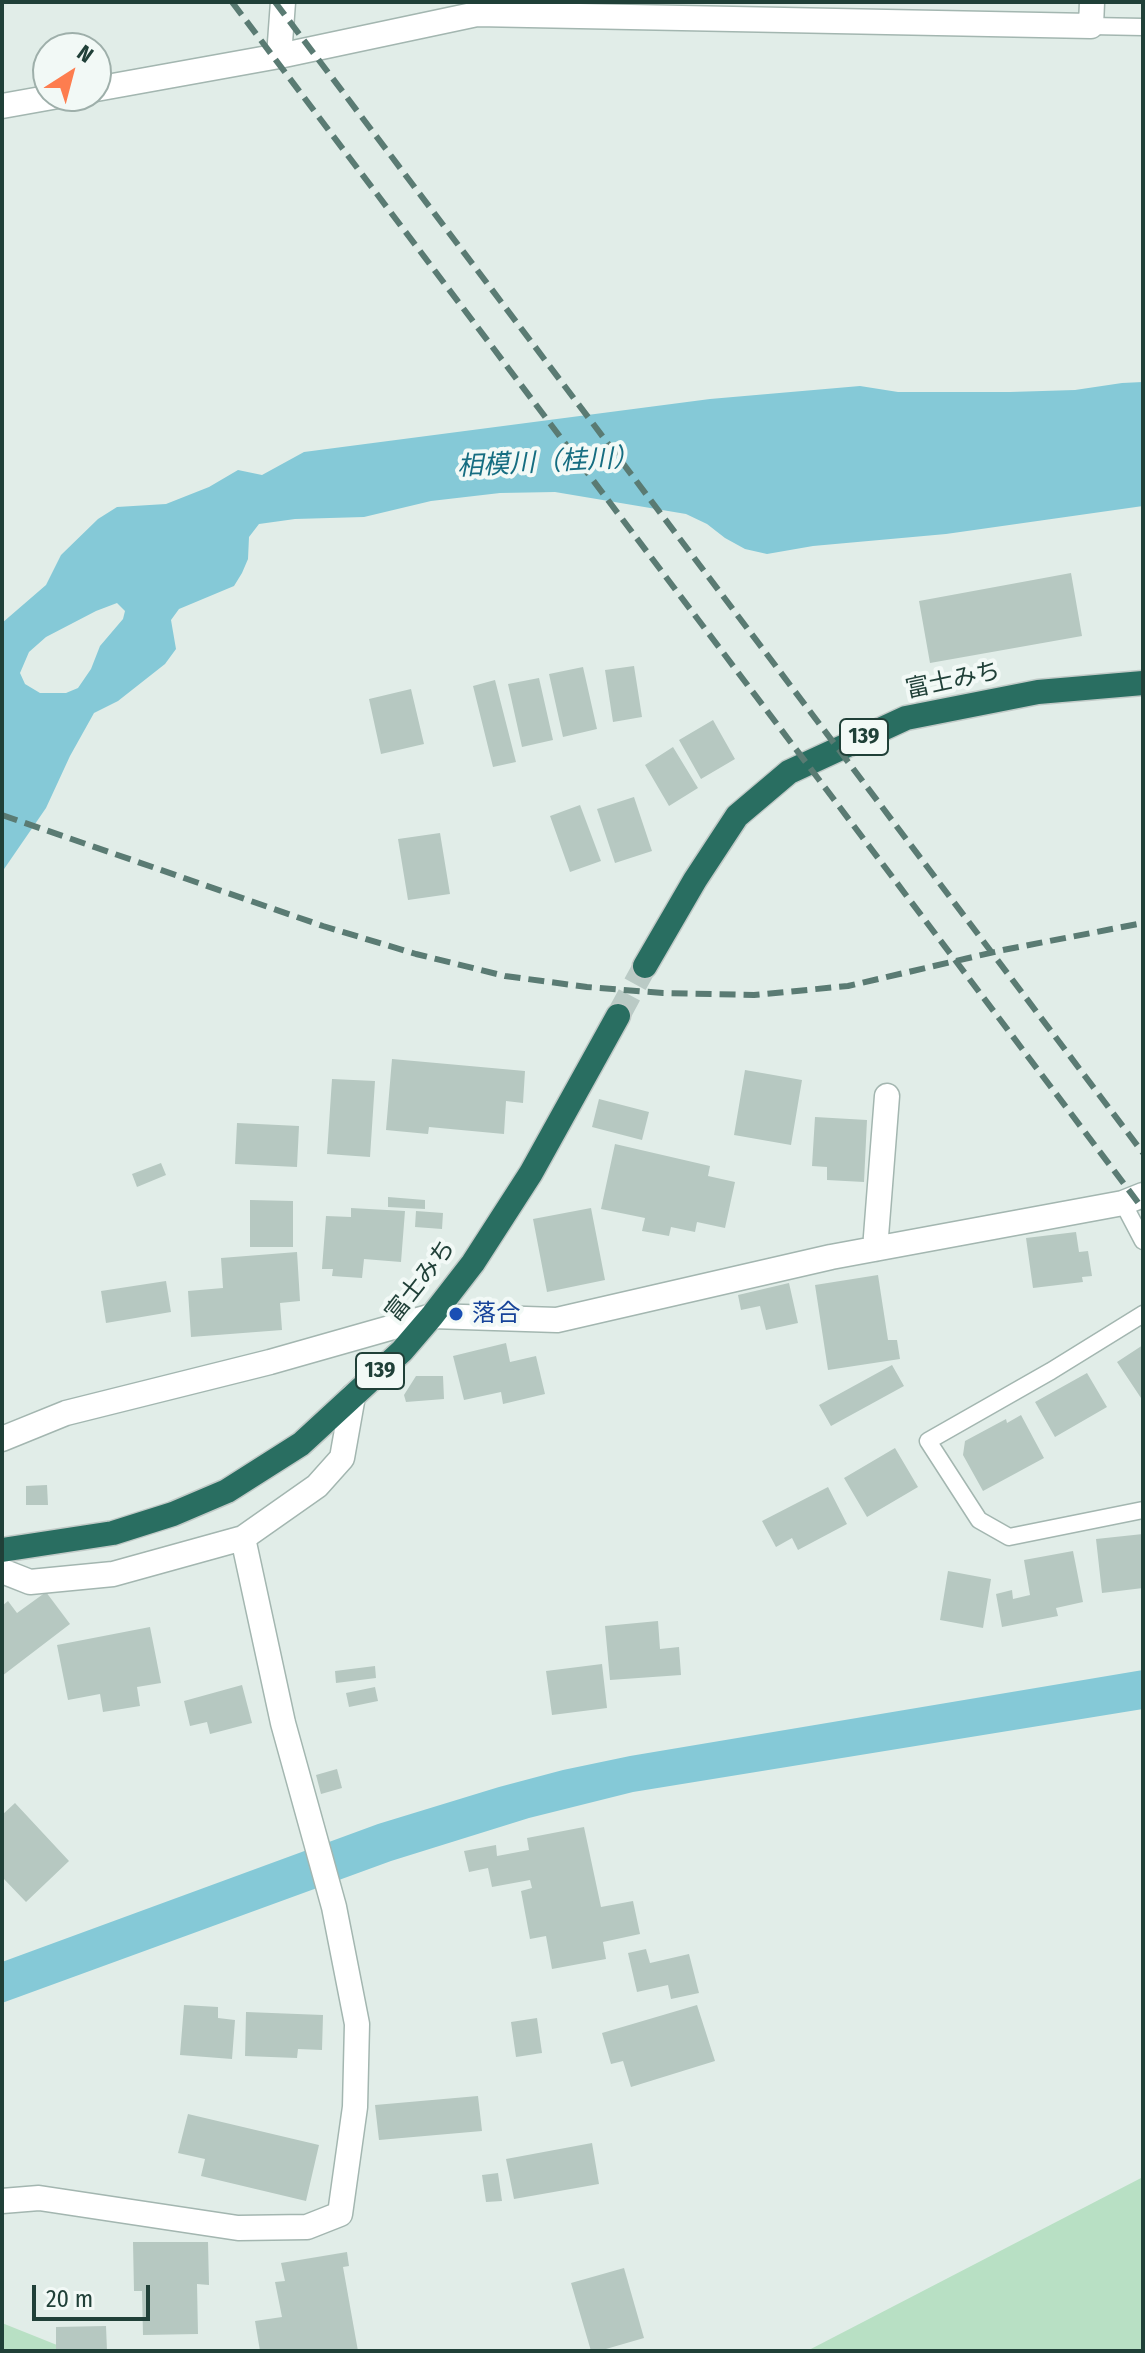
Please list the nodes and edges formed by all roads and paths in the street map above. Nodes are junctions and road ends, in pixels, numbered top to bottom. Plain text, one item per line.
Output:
1 (283, 2) edge
2 (1092, 14) edge
3 (1143, 27) edge
4 (279, 56) junction
5 (112, 86) edge
6 (32, 101) edge
7 (2, 106) edge
8 (1143, 683) edge
9 (645, 966) tunnel mouth
10 (618, 1016) tunnel mouth
11 (887, 1096) dead end
12 (1133, 1199) edge
13 (1143, 1241) edge
14 (875, 1249) junction
15 (1143, 1314) edge
16 (432, 1316) junction
17 (353, 1396) junction
18 (2, 1439) edge
19 (1143, 1510) edge
20 (243, 1538) junction
21 (2, 1550) edge
22 (2, 1571) edge
23 (2, 2201) edge

1 - 4 street
2 - 3 lane
2 - 4 street
4 - 5 street
6 - 7 street
8 - 9 highway, 富士みち / 139
10 - 16 highway, 富士みち / 139
11 - 14 street
12 - 13 lane
12 - 14 street
14 - 16 street
15 - 19 lane
16 - 17 highway, 富士みち / 139
16 - 18 street
17 - 20 street
17 - 21 highway, 富士みち / 139
20 - 22 street
20 - 23 street

